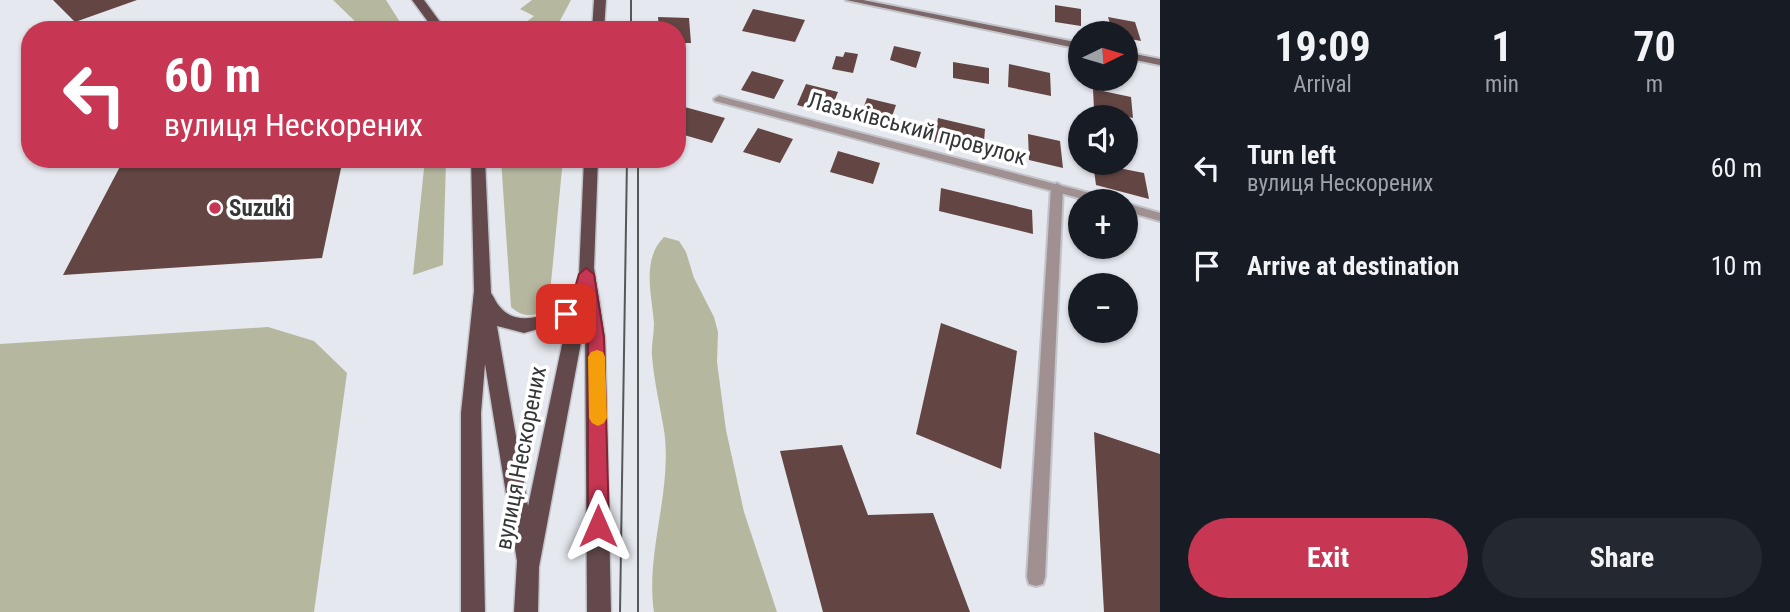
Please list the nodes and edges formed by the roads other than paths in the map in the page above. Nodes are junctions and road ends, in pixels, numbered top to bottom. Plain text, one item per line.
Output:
1 (418, 0) edge
2 (600, 0) edge
3 (850, 0) edge
4 (433, 21) edge
5 (599, 21) edge
6 (1068, 44) edge
7 (1138, 58) edge
8 (1160, 62) edge
9 (719, 99) dead end
10 (478, 168) edge
11 (591, 168) edge
12 (1057, 187) junction
13 (1068, 190) edge
14 (1138, 211) edge
15 (1160, 217) edge
16 (586, 274) junction
17 (483, 291) junction
18 (578, 306) junction
19 (527, 567) junction
20 (1036, 577) dead end
21 (473, 612) edge
22 (526, 612) edge
23 (532, 612) edge
24 (599, 612) edge

1 - 4 main road
2 - 5 main road
3 - 6 main road
7 - 8 main road
9 - 12 street, Лазьківський провулок
10 - 17 main road
11 - 16 main road, вулиця Нескорених
12 - 13 street, Лазьківський провулок
12 - 20 street
14 - 15 street
16 - 18 main road, вулиця Нескорених
16 - 24 main road, вулиця Нескорених
17 - 18 main road
17 - 19 main road
17 - 21 main road
18 - 19 main road, вулиця Нескорених
19 - 22 main road, вулиця Нескорених
19 - 23 main road

